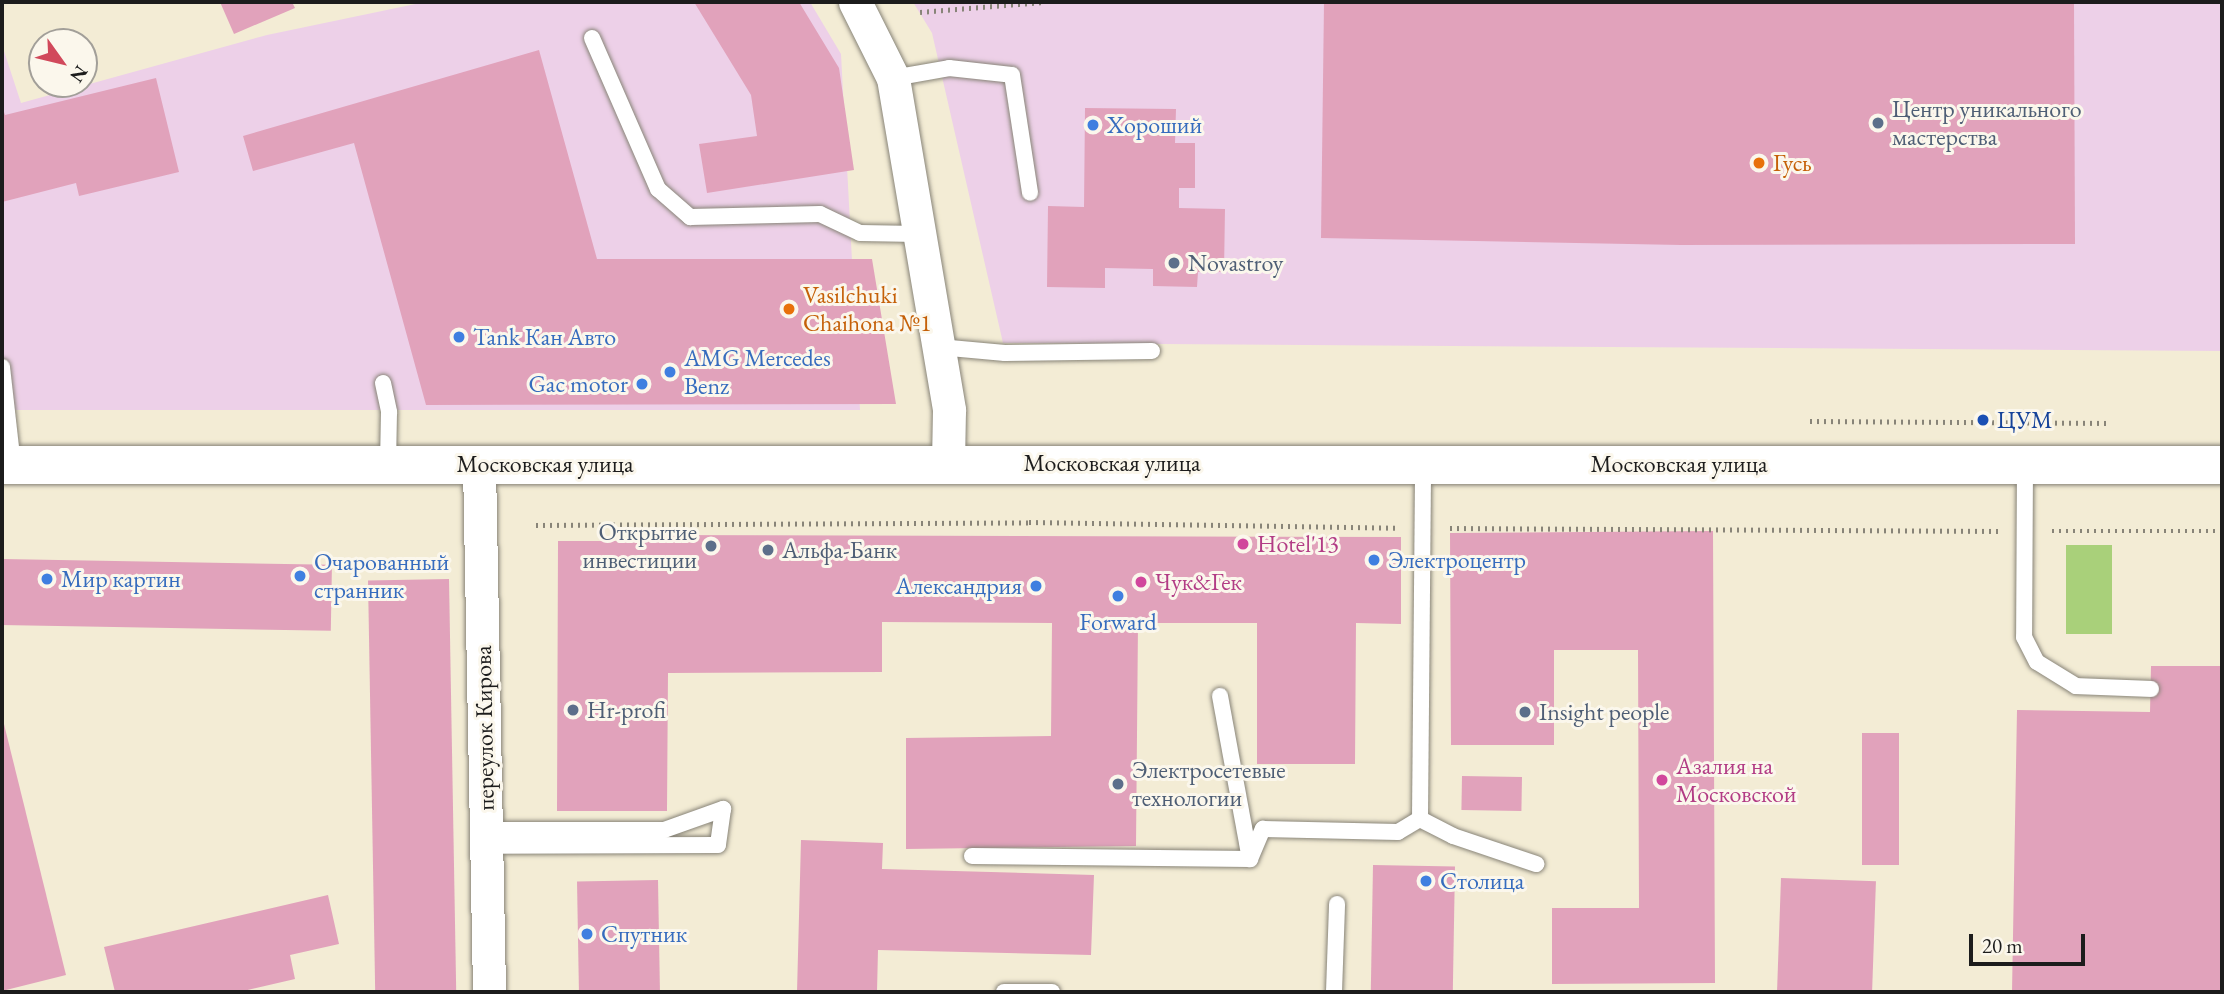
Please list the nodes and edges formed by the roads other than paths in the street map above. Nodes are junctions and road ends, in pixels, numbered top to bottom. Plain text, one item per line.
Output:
1 (855, 2) edge
2 (592, 38) dead end
3 (893, 78) junction
4 (1030, 193) dead end
5 (918, 233) junction
6 (939, 347) junction
7 (1152, 351) dead end
8 (2, 367) edge
9 (383, 383) dead end
10 (388, 464) junction
11 (948, 464) junction
12 (1423, 464) junction
13 (7, 465) edge
14 (479, 465) junction
15 (2025, 465) junction
16 (2222, 465) edge
17 (2151, 689) dead end
18 (1220, 696) dead end
19 (1420, 819) junction
20 (486, 838) junction
21 (972, 856) dead end
22 (1250, 859) junction
23 (1536, 864) dead end
24 (1337, 904) dead end
25 (489, 992) edge
26 (1004, 992) edge
27 (1052, 992) edge
28 (1334, 992) edge

1 - 3 street
2 - 5 lane
3 - 4 lane
3 - 5 street
5 - 6 street
6 - 7 lane
6 - 11 street
8 - 13 lane
9 - 10 lane
10 - 13 street, Московская улица
10 - 14 street, Московская улица
11 - 12 street, Московская улица
11 - 14 street, Московская улица
12 - 15 street, Московская улица
12 - 19 lane
14 - 20 street, переулок Кирова
15 - 16 street, Московская улица
15 - 17 lane
18 - 22 lane
19 - 22 lane
19 - 23 lane
20 - 20 lane
20 - 25 street, переулок Кирова
21 - 22 lane
24 - 28 lane
26 - 27 lane

